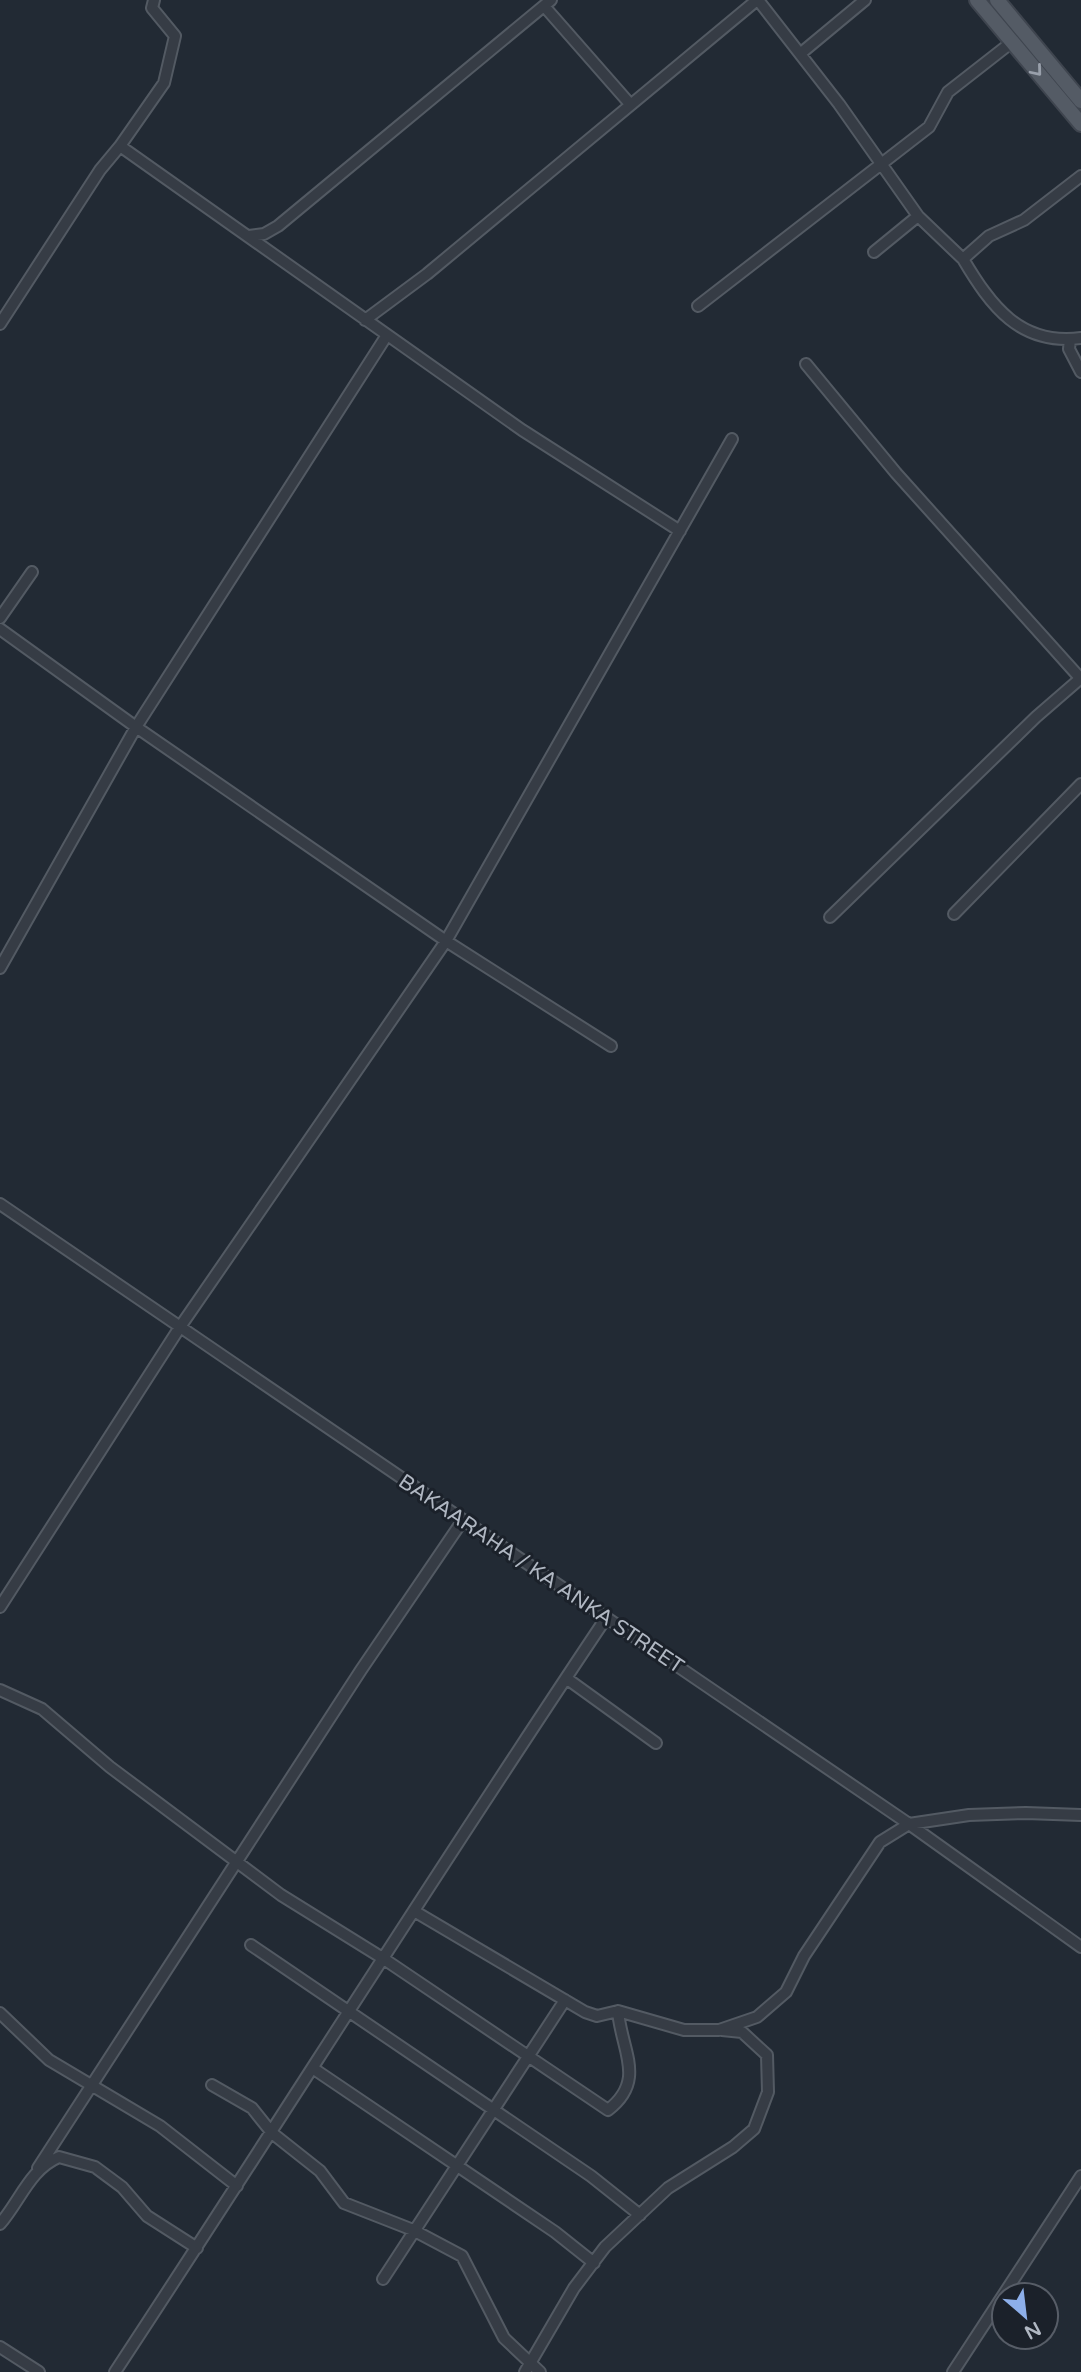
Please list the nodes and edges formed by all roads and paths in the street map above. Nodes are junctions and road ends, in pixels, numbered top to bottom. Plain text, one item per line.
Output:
1 (154, 0) edge
2 (758, 0) edge
3 (865, 0) edge
4 (977, 0) edge
5 (998, 0) edge
6 (548, 3) edge
7 (1012, 42) junction
8 (800, 54) junction
9 (1080, 97) edge
10 (630, 104) junction
11 (1081, 124) edge
12 (120, 146) junction
13 (883, 165) junction
14 (1081, 176) edge
15 (918, 216) junction
16 (248, 236) junction
17 (874, 252) dead end
18 (963, 259) junction
19 (698, 306) dead end
20 (365, 320) junction
21 (0, 324) edge
22 (387, 335) junction
23 (1075, 339) edge
24 (806, 364) dead end
25 (1081, 372) edge
26 (732, 439) dead end
27 (680, 531) junction
28 (32, 572) dead end
29 (0, 618) edge
30 (0, 629) edge
31 (1081, 678) edge
32 (136, 727) junction
33 (1081, 784) edge
34 (954, 914) dead end
35 (831, 917) dead end
36 (446, 941) junction
37 (0, 968) edge
38 (611, 1046) dead end
39 (0, 1204) edge
40 (180, 1328) junction
41 (463, 1520) junction
42 (0, 1607) edge
43 (606, 1619) junction
44 (566, 1678) junction
45 (0, 1690) edge
46 (656, 1744) dead end
47 (1081, 1815) edge
48 (909, 1824) junction
49 (238, 1861) junction
50 (414, 1911) junction
51 (251, 1945) dead end
52 (1081, 1947) edge
53 (384, 1959) junction
54 (565, 2000) junction
55 (618, 2011) junction
56 (350, 2012) junction
57 (0, 2013) edge
58 (719, 2029) junction
59 (530, 2056) junction
60 (314, 2068) junction
61 (93, 2084) junction
62 (212, 2085) dead end
63 (494, 2110) junction
64 (272, 2133) junction
65 (458, 2166) junction
66 (38, 2168) junction
67 (1081, 2176) edge
68 (237, 2186) junction
69 (0, 2206) edge
70 (15, 2208) junction
71 (640, 2215) junction
72 (0, 2224) edge
73 (413, 2230) junction
74 (197, 2248) junction
75 (594, 2263) junction
76 (383, 2279) dead end
77 (0, 2347) edge
78 (532, 2370) edge
79 (39, 2372) edge
80 (115, 2372) edge
81 (953, 2372) edge

1 - 12 street
2 - 8 street
2 - 10 street
3 - 8 street
4 - 7 main road
5 - 9 main road
6 - 10 street
6 - 16 street
7 -> 11 main road
7 - 13 street
8 - 13 street
10 - 20 street
12 - 16 street
12 - 21 street
13 - 15 street
13 - 19 street
14 - 18 street
15 - 17 street
15 - 18 street
16 - 20 street
18 - 23 street
20 - 22 street
22 - 27 street
22 - 32 street
23 - 25 street
24 - 31 street
26 - 27 street
27 - 36 street
28 - 29 street
30 - 32 street
31 - 35 street
32 - 36 street
32 - 37 street
33 - 34 street
36 - 38 street
36 - 40 street
39 - 40 street, BAKAARAHA / KA ANKA STREET
40 - 41 street, BAKAARAHA / KA ANKA STREET
40 - 42 street
41 - 43 street, BAKAARAHA / KA ANKA STREET
41 - 49 street
43 - 44 street
43 - 48 street, BAKAARAHA / KA ANKA STREET
44 - 46 street
44 - 50 street
45 - 49 street
47 - 48 street
48 - 52 street, BAKAARAHA / KA ANKA STREET
48 - 58 street
49 - 53 street
49 - 61 street
50 - 53 street
50 - 54 street
51 - 56 street
53 - 56 street
53 - 59 street
54 - 55 street
54 - 59 street
55 - 58 street
55 - 59 street
56 - 60 street
56 - 63 street
57 - 61 street
58 - 71 street
59 - 63 street
60 - 64 street
60 - 65 street
61 - 66 street
61 - 68 street
62 - 64 street
63 - 65 street
63 - 71 street
64 - 68 street
64 - 73 street
65 - 73 street
65 - 75 street
66 - 70 street
66 - 74 street
67 - 81 street
68 - 74 street
69 - 70 street
70 - 72 street
71 - 75 street
73 - 76 street
73 - 78 street
74 - 80 street
75 - 78 street
77 - 79 street

